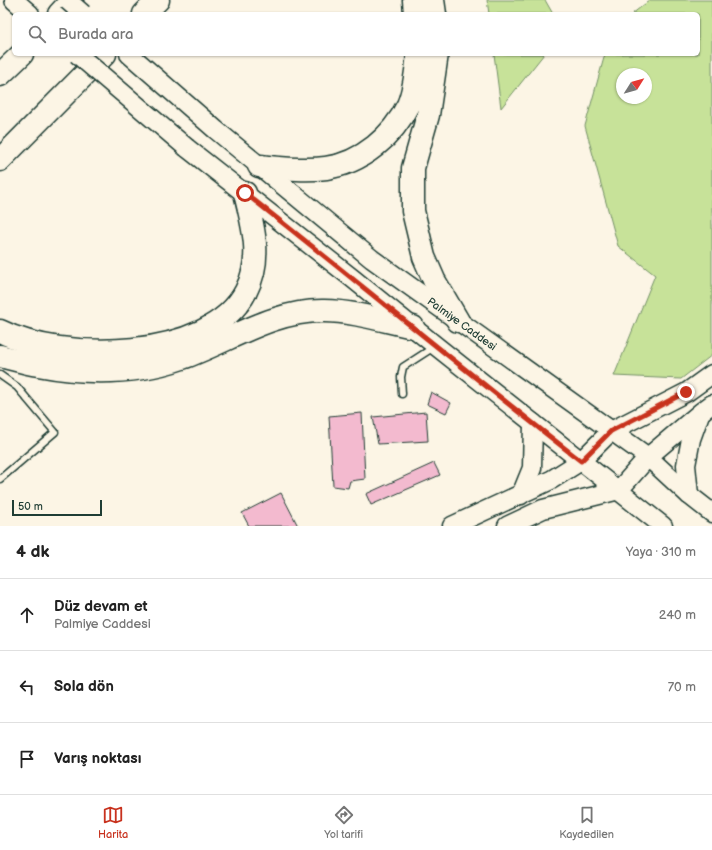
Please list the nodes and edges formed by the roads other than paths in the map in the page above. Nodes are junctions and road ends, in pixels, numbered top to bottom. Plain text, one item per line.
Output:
1 (14, 0) edge
2 (67, 0) edge
3 (72, 0) edge
4 (158, 0) edge
5 (414, 0) edge
6 (433, 0) edge
7 (28, 12) edge
8 (61, 12) edge
9 (81, 12) edge
10 (146, 12) edge
11 (415, 12) edge
12 (435, 12) edge
13 (20, 56) edge
14 (79, 56) edge
15 (102, 56) edge
16 (131, 56) edge
17 (418, 56) edge
18 (437, 56) edge
19 (0, 75) edge
20 (0, 160) edge
21 (259, 166) junction
22 (245, 193) junction
23 (458, 321) junction
24 (413, 327) junction
25 (0, 331) edge
26 (436, 346) junction
27 (0, 356) edge
28 (712, 374) edge
29 (0, 375) edge
30 (402, 394) dead end
31 (706, 408) edge
32 (533, 423) junction
33 (611, 431) junction
34 (648, 457) junction
35 (581, 461) junction
36 (0, 479) edge
37 (619, 490) junction
38 (521, 495) junction
39 (689, 495) junction
40 (712, 513) edge
41 (452, 526) edge
42 (507, 526) edge
43 (663, 526) edge

1 - 7 street
2 - 9 street, bridge
3 - 8 highway
4 - 10 highway
5 - 11 highway
6 - 12 highway
13 - 19 highway
14 - 22 street, bridge
15 - 20 highway
16 - 21 street, Palmiye Caddesi
17 - 21 highway
18 - 23 highway
21 - 23 street, Palmiye Caddesi
22 - 24 street
22 - 25 highway
23 - 33 street, Palmiye Caddesi
24 - 26 street
24 - 27 highway
26 - 30 lane
26 - 32 street
28 - 33 street
29 - 36 lane
31 - 34 street
31 - 39 street
32 - 35 street
32 - 38 street
33 - 34 street, Palmiye Caddesi
33 - 35 street
34 - 37 street
34 - 39 street, Palmiye Caddesi
35 - 37 street
35 - 38 street
37 - 42 street
37 - 43 street
38 - 41 street
39 - 40 street, Palmiye Caddesi

